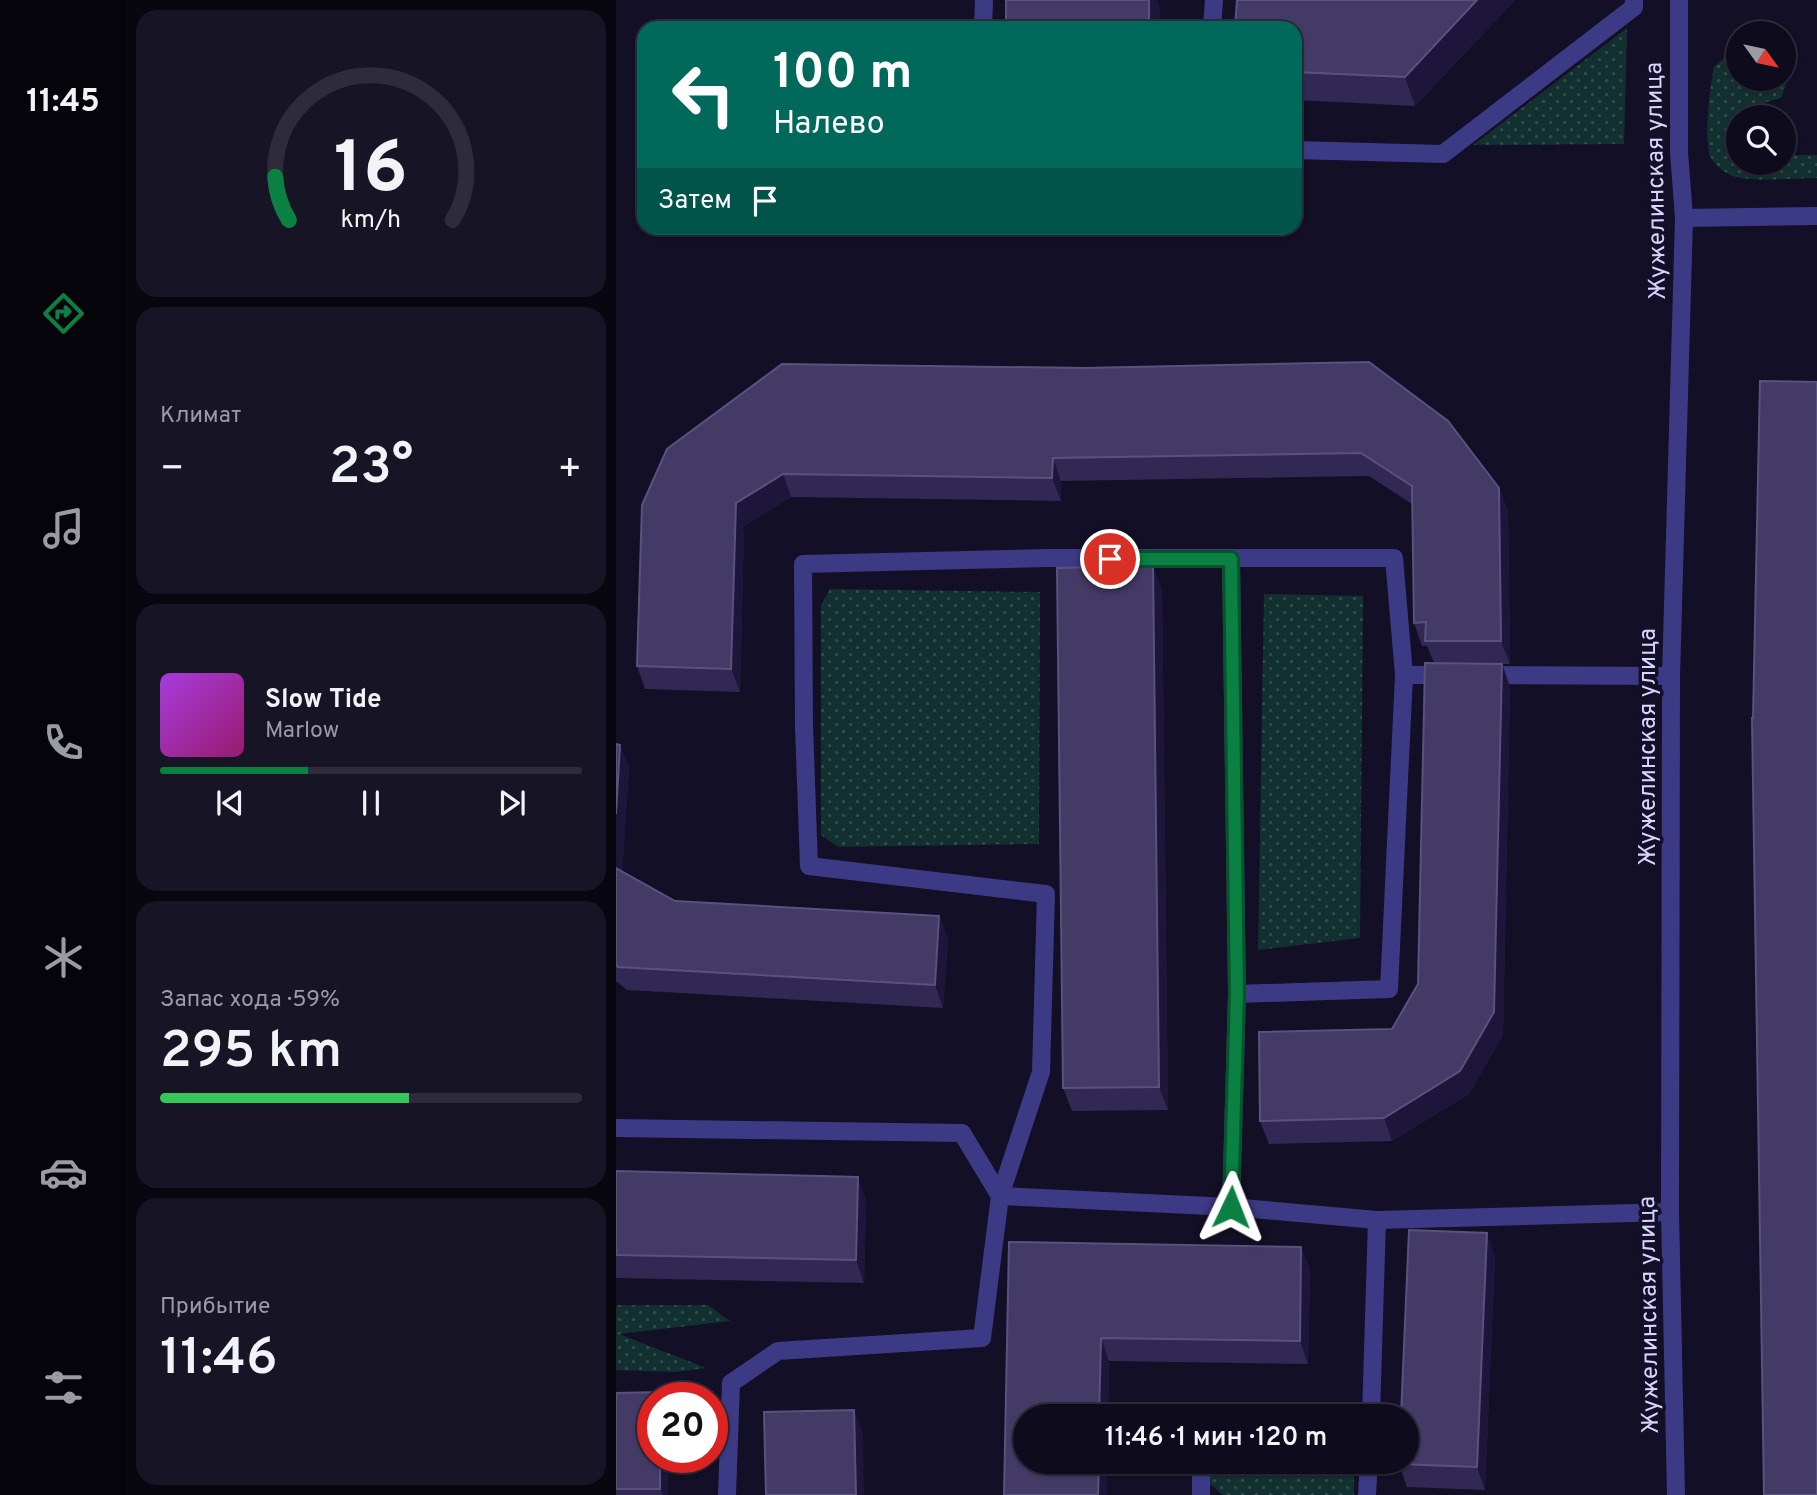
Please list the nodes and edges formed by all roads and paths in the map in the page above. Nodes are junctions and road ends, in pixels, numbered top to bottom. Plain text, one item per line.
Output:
1 (984, 0) edge
2 (1214, 0) edge
3 (1634, 0) edge
4 (1679, 0) edge
5 (983, 21) edge
6 (1212, 21) edge
7 (1302, 150) edge
8 (1817, 216) edge
9 (1684, 218) junction
10 (1231, 559) junction
11 (1404, 675) junction
12 (1671, 676) junction
13 (1237, 994) junction
14 (616, 1128) edge
15 (1000, 1196) junction
16 (1231, 1207) junction
17 (1670, 1212) junction
18 (1377, 1220) junction
19 (1371, 1404) edge
20 (1201, 1474) edge
21 (1368, 1474) edge
22 (727, 1495) edge
23 (1201, 1495) edge
24 (1367, 1495) edge
25 (1676, 1495) edge

1 - 5 street
2 - 6 street
3 - 7 street
4 - 9 street, Жужелинская улица
8 - 9 street
9 - 12 street, Жужелинская улица
10 - 11 street
10 - 13 street
10 - 15 street
11 - 12 street
11 - 13 street
12 - 17 street, Жужелинская улица
13 - 16 street
14 - 15 street
15 - 16 street
15 - 22 street
16 - 18 street
17 - 18 street
17 - 25 street, Жужелинская улица
18 - 19 street
20 - 23 street
21 - 24 street

